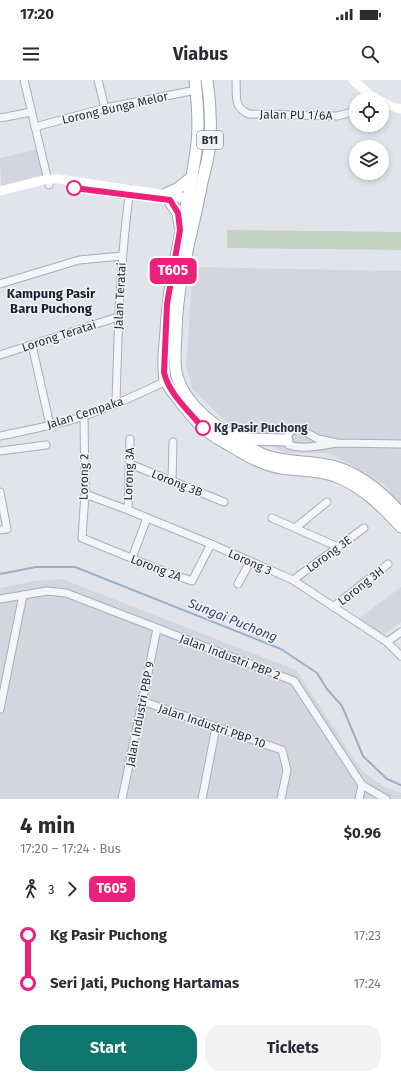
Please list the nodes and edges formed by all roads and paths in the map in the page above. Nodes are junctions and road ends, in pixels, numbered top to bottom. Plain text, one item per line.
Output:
1 (24, 80) edge
2 (98, 80) edge
3 (207, 80) edge
4 (236, 80) edge
5 (354, 80) edge
6 (195, 85) edge
7 (367, 92) edge
8 (389, 105) edge
9 (105, 108) junction
10 (401, 109) edge
11 (31, 112) junction
12 (349, 113) edge
13 (0, 118) edge
14 (35, 127) junction
15 (192, 176) junction
16 (48, 182) junction
17 (0, 191) edge
18 (129, 192) junction
19 (0, 196) edge
20 (167, 197) junction
21 (187, 200) junction
22 (198, 201) junction
23 (180, 230) junction
24 (122, 256) junction
25 (0, 284) edge
26 (118, 317) junction
27 (32, 345) junction
28 (0, 355) edge
29 (166, 381) junction
30 (116, 403) junction
31 (84, 416) junction
32 (50, 425) junction
33 (215, 426) junction
34 (0, 436) edge
35 (130, 439) dead end
36 (286, 440) junction
37 (173, 442) dead end
38 (337, 443) junction
39 (401, 444) edge
40 (46, 445) dead end
41 (0, 451) edge
42 (130, 464) junction
43 (172, 481) junction
44 (0, 492) edge
45 (85, 494) junction
46 (224, 502) dead end
47 (327, 502) dead end
48 (128, 510) junction
49 (401, 514) edge
50 (147, 518) junction
51 (272, 518) dead end
52 (401, 527) edge
53 (295, 528) junction
54 (364, 528) dead end
55 (0, 530) edge
56 (82, 538) joint
57 (211, 544) junction
58 (338, 547) junction
59 (132, 558) junction
60 (250, 562) junction
61 (388, 564) dead end
62 (293, 580) junction
63 (238, 584) dead end
64 (23, 595) junction
65 (0, 599) edge
66 (334, 607) junction
67 (157, 629) junction
68 (401, 632) edge
69 (387, 642) junction
70 (401, 656) edge
71 (142, 701) junction
72 (0, 709) edge
73 (216, 727) junction
74 (362, 785) junction
75 (122, 799) edge
76 (202, 799) edge
77 (281, 799) edge
78 (359, 799) edge
79 (386, 799) edge

1 - 11 street
2 - 9 street
3 - 22 main road, B11
4 - 12 street, Jalan PU 1/6A
5 - 7 main road
6 - 9 street, Lorong Bunga Melor
6 - 15 main road, B11
8 - 10 main road
9 - 14 street, Lorong Bunga Melor
11 - 13 street
11 - 14 street
14 - 16 street
15 - 20 main road
15 - 21 main road, B11
16 - 17 main road
16 - 18 main road
16 - 19 main road
18 - 20 main road
18 - 24 street, Jalan Teratai
20 - 21 main road
20 - 23 main road
21 - 22 main road
21 - 23 main road, B11
22 - 33 main road, B11
23 - 29 main road, B11
24 - 25 street
24 - 26 street, Jalan Teratai
26 - 27 street, Lorong Teratai
26 - 30 street, Jalan Teratai
27 - 28 street, Lorong Teratai
27 - 32 street
29 - 30 street, Jalan Cempaka
29 - 52 main road
30 - 31 street, Jalan Cempaka
31 - 32 street, Jalan Cempaka
31 - 45 street, Lorong 2
32 - 34 street, Jalan Cempaka
33 - 36 main road
33 - 49 main road, B11
35 - 42 street, Lorong 3A
36 - 38 street
36 - 38 street
37 - 43 street
38 - 39 street
40 - 41 street
42 - 43 street, Lorong 3B
42 - 48 street, Lorong 3A
43 - 46 street, Lorong 3B
44 - 55 street
45 - 48 street, Lorong 3
45 - 56 street, Lorong 2
47 - 53 street
48 - 50 street, Lorong 3
50 - 57 street, Lorong 3
50 - 59 street
51 - 53 street
53 - 58 street
54 - 58 street, Lorong 3E
56 - 59 street, Lorong 2A
57 - 59 street, Lorong 2A
57 - 60 street, Lorong 3
58 - 62 street, Lorong 3E
60 - 62 street, Lorong 3
60 - 63 street
61 - 66 street, Lorong 3H
62 - 66 street, Lorong 3
64 - 65 street, Jalan Industri PBP 2
64 - 67 street, Jalan Industri PBP 2
64 - 72 street
66 - 69 street, Lorong 3
67 - 71 street, Jalan Industri PBP 9
67 - 74 street, Jalan Industri PBP 2
68 - 69 street
69 - 70 street, Lorong 3
71 - 73 street, Jalan Industri PBP 10
71 - 75 street, Jalan Industri PBP 9
73 - 76 street
73 - 77 street, Jalan Industri PBP 10
74 - 78 street
74 - 79 street, Jalan Industri PBP 2

